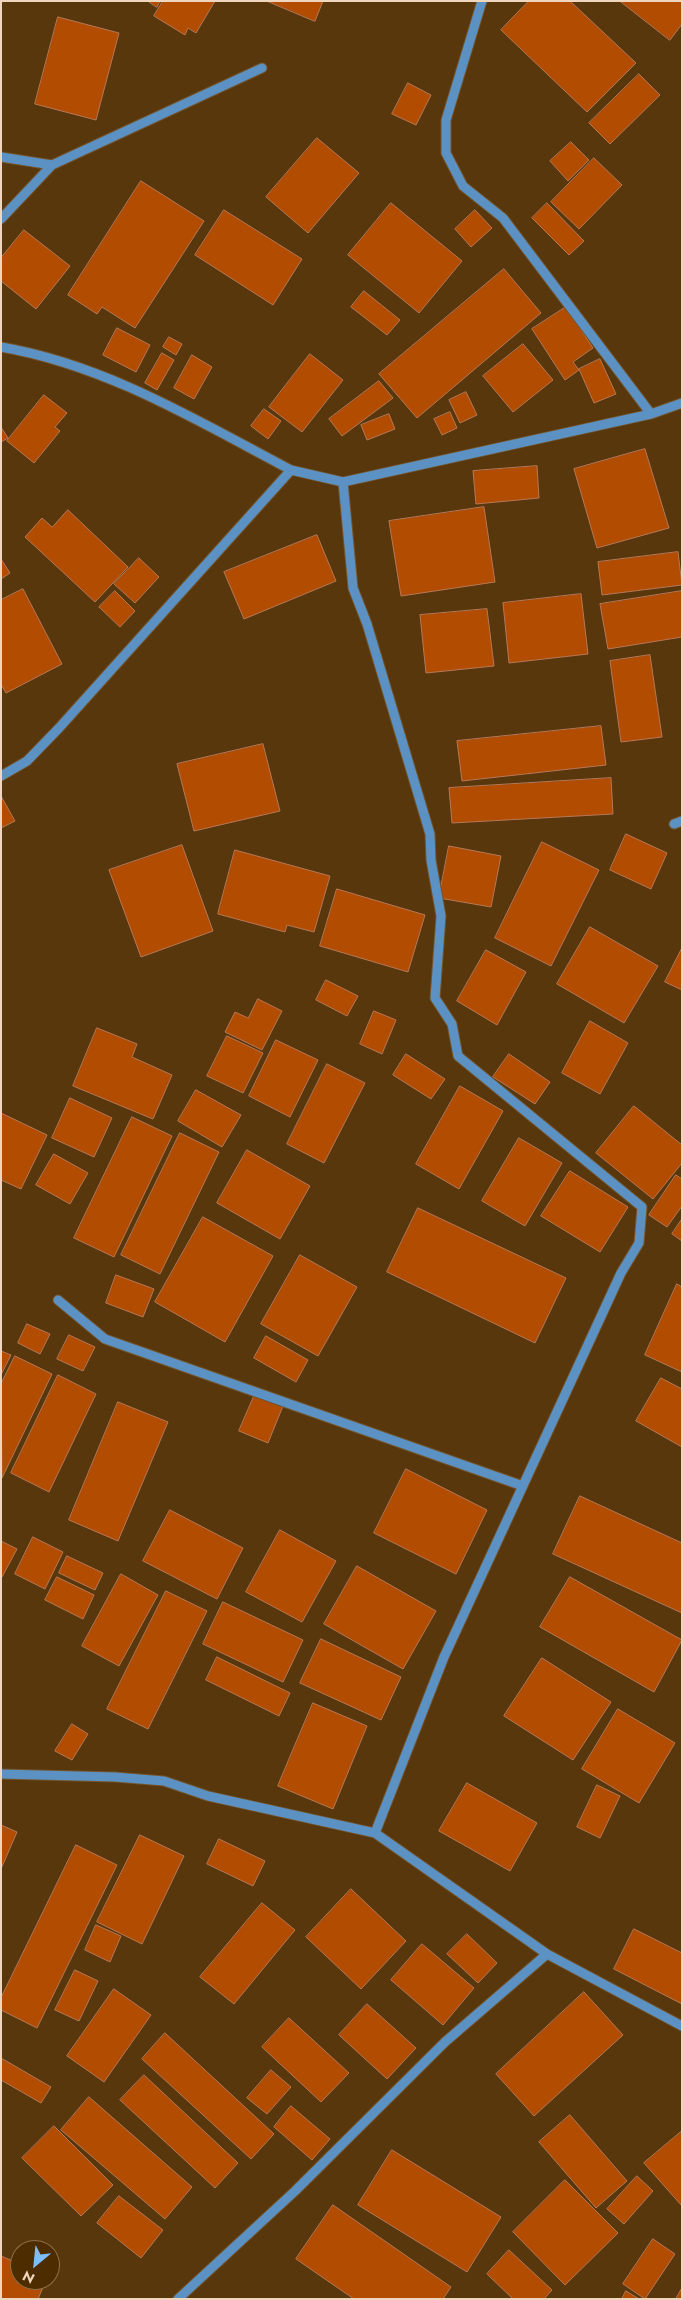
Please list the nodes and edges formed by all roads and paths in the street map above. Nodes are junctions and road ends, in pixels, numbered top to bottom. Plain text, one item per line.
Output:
1 (482, 1) edge
2 (262, 68) dead end
3 (1, 156) edge
4 (52, 165) junction
5 (1, 219) edge
6 (1, 348) edge
7 (681, 405) edge
8 (651, 414) junction
9 (291, 470) junction
10 (343, 482) junction
11 (1, 776) edge
12 (58, 1300) dead end
13 (523, 1486) junction
14 (1, 1774) edge
15 (375, 1833) junction
16 (547, 1954) junction
17 (682, 2026) edge
18 (178, 2299) edge

1 - 8 street
2 - 4 street
3 - 4 street
4 - 5 street
6 - 9 street
7 - 8 street
8 - 10 street
9 - 10 street
9 - 11 street
10 - 13 street
12 - 13 street
13 - 15 street
14 - 15 street
15 - 16 street
16 - 17 street
16 - 18 street

